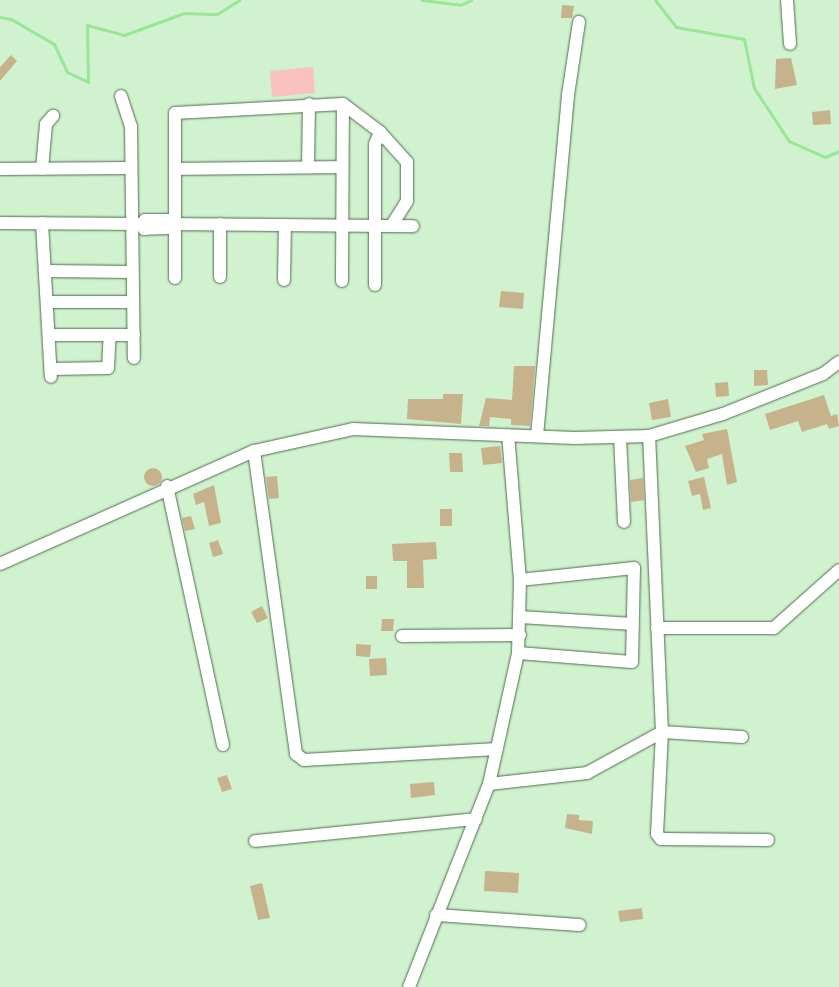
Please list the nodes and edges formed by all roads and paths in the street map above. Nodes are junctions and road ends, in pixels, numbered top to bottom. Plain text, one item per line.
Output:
1 (787, 0) edge
2 (579, 22) dead end
3 (790, 44) dead end
4 (121, 96) dead end
5 (309, 104) junction
6 (343, 104) junction
7 (53, 116) dead end
8 (380, 132) junction
9 (342, 167) junction
10 (131, 168) junction
11 (308, 168) junction
12 (0, 169) edge
13 (42, 169) junction
14 (176, 169) junction
15 (0, 223) edge
16 (42, 223) junction
17 (131, 224) junction
18 (174, 224) junction
19 (220, 224) junction
20 (285, 224) junction
21 (342, 225) junction
22 (375, 225) junction
23 (392, 226) junction
24 (413, 226) dead end
25 (46, 271) junction
26 (131, 272) junction
27 (220, 277) dead end
28 (175, 278) dead end
29 (284, 280) dead end
30 (342, 281) dead end
31 (375, 285) dead end
32 (49, 302) junction
33 (131, 302) junction
34 (134, 334) junction
35 (50, 335) junction
36 (110, 335) junction
37 (134, 358) dead end
38 (839, 362) edge
39 (508, 435) junction
40 (537, 436) junction
41 (649, 436) junction
42 (620, 437) junction
43 (254, 451) junction
44 (167, 486) junction
45 (624, 522) dead end
46 (0, 564) edge
47 (839, 570) edge
48 (520, 580) junction
49 (520, 617) junction
50 (633, 624) junction
51 (658, 628) junction
52 (520, 634) junction
53 (402, 636) dead end
54 (518, 653) junction
55 (662, 732) junction
56 (742, 737) dead end
57 (223, 745) dead end
58 (497, 749) junction
59 (489, 784) junction
60 (476, 819) junction
61 (768, 840) dead end
62 (256, 841) dead end
63 (436, 914) junction
64 (580, 925) dead end
65 (409, 987) edge

1 - 3 street
2 - 40 street
4 - 10 street
5 - 6 street
5 - 11 street
5 - 14 street
6 - 8 street
6 - 9 street
7 - 13 street
8 - 22 street
8 - 23 street
9 - 11 street
9 - 21 street
10 - 13 street
10 - 17 street
11 - 14 street
12 - 13 street
14 - 18 street
15 - 16 street
16 - 17 street
16 - 25 street
17 - 18 street
17 - 26 street
18 - 19 street
18 - 28 street
19 - 20 street
19 - 27 street
20 - 21 street
20 - 29 street
21 - 22 street
21 - 30 street
22 - 23 street
22 - 31 street
23 - 24 street
25 - 26 street
25 - 32 street
26 - 33 street
32 - 33 street
32 - 35 street
33 - 34 street
34 - 36 street
34 - 37 street
35 - 36 street
35 - 36 street
38 - 41 street
39 - 40 street
39 - 43 street
39 - 48 street
40 - 42 street
41 - 42 street
41 - 51 street
42 - 45 street
43 - 44 street
43 - 58 street
44 - 46 street
44 - 57 street
47 - 51 street
48 - 49 street
48 - 50 street
49 - 50 street
49 - 52 street
50 - 54 street
51 - 55 street
52 - 53 street
52 - 54 street
54 - 58 street
55 - 56 street
55 - 59 street
55 - 61 street
58 - 59 street
59 - 60 street
60 - 62 street
60 - 63 street
63 - 64 street
63 - 65 street

